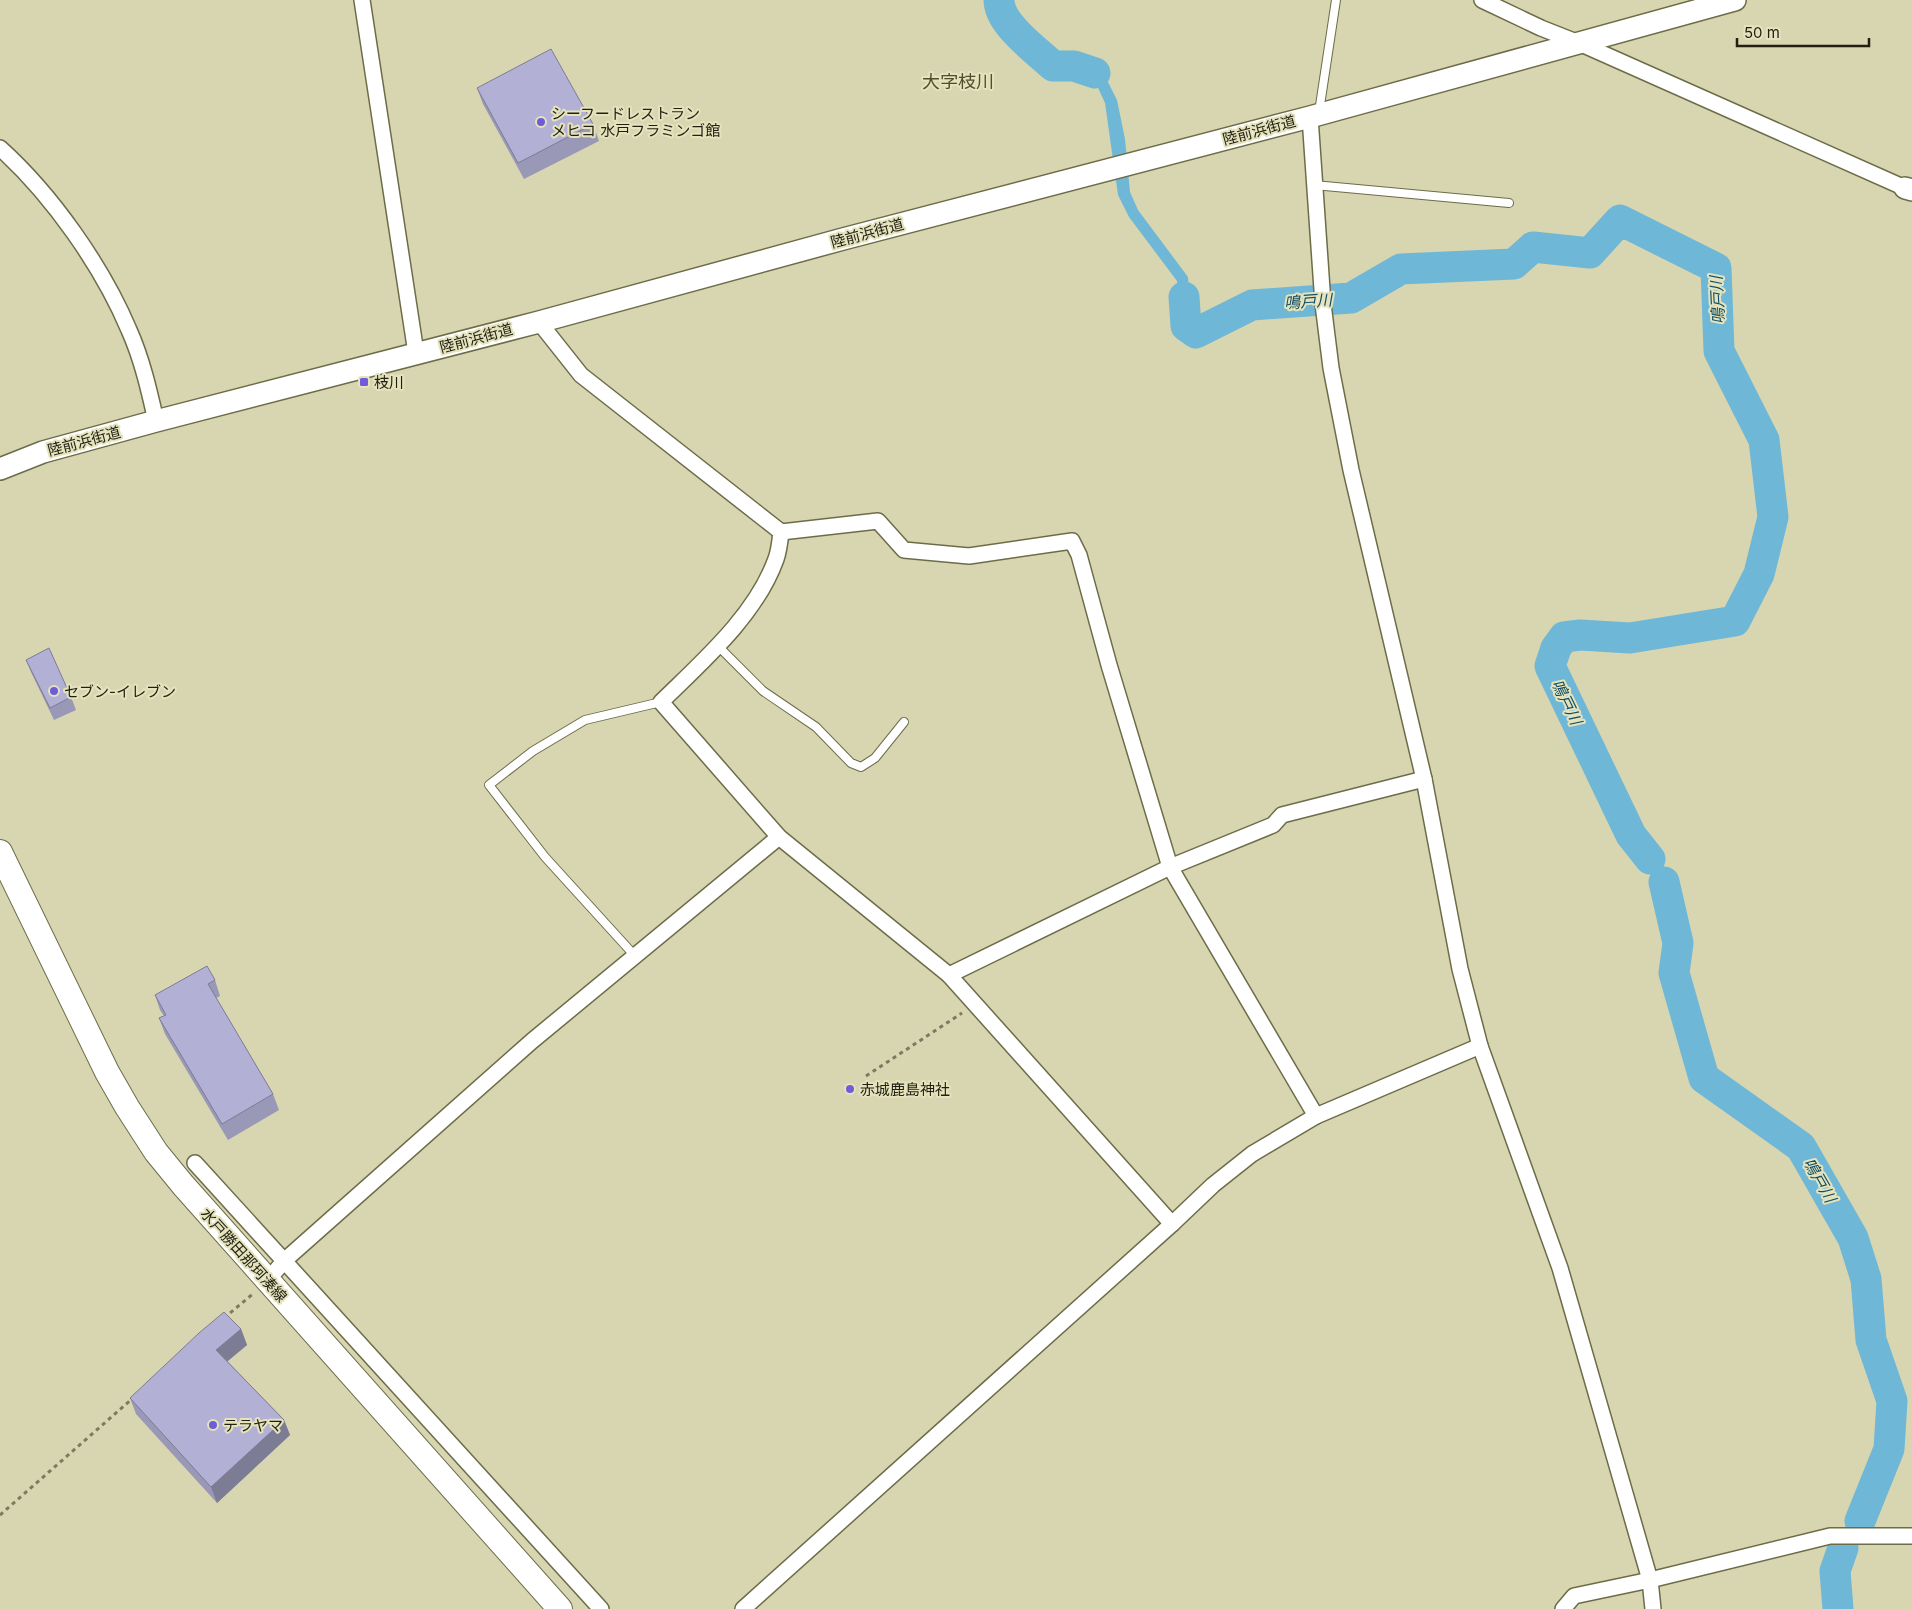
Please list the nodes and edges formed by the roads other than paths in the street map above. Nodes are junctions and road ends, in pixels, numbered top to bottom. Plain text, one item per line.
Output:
1 (362, 0) edge
2 (1336, 0) edge
3 (1482, 0) edge
4 (1736, 0) edge
5 (1579, 43) junction
6 (1314, 116) junction
7 (0, 148) edge
8 (1314, 185) junction
9 (1908, 189) edge
10 (1509, 203) dead end
11 (539, 322) junction
12 (416, 354) junction
13 (156, 421) junction
14 (0, 469) edge
15 (781, 532) junction
16 (718, 646) junction
17 (661, 702) junction
18 (904, 722) dead end
19 (1424, 779) junction
20 (779, 837) junction
21 (0, 852) edge
22 (1170, 867) junction
23 (635, 956) junction
24 (949, 975) junction
25 (1480, 1046) junction
26 (1316, 1116) junction
27 (195, 1163) dead end
28 (1172, 1224) junction
29 (285, 1260) junction
30 (267, 1281) junction
31 (1912, 1536) edge
32 (1650, 1580) junction
33 (560, 1609) edge
34 (601, 1609) edge
35 (743, 1609) edge
36 (1563, 1609) edge
37 (1653, 1609) edge

1 - 12 street
2 - 6 lane
3 - 5 street
4 - 5 main road, 陸前浜街道
5 - 6 main road, 陸前浜街道
5 - 9 street
6 - 8 street
6 - 11 main road, 陸前浜街道
7 - 13 street
8 - 10 lane
8 - 19 street
11 - 12 main road, 陸前浜街道
11 - 15 street
12 - 13 main road, 陸前浜街道
13 - 14 main road, 陸前浜街道
15 - 16 street
15 - 22 street
16 - 17 street
16 - 18 lane
17 - 20 street
17 - 23 lane
19 - 22 street
19 - 25 street
20 - 23 street
20 - 24 street
21 - 30 main road, 水戸勝田那珂湊線
22 - 24 street
22 - 26 street
23 - 29 street
24 - 28 street
25 - 26 street
25 - 32 street
26 - 28 street
27 - 29 street
28 - 35 street
29 - 30 street
29 - 34 street
30 - 33 main road, 水戸勝田那珂湊線
31 - 32 street
32 - 36 street
32 - 37 street

